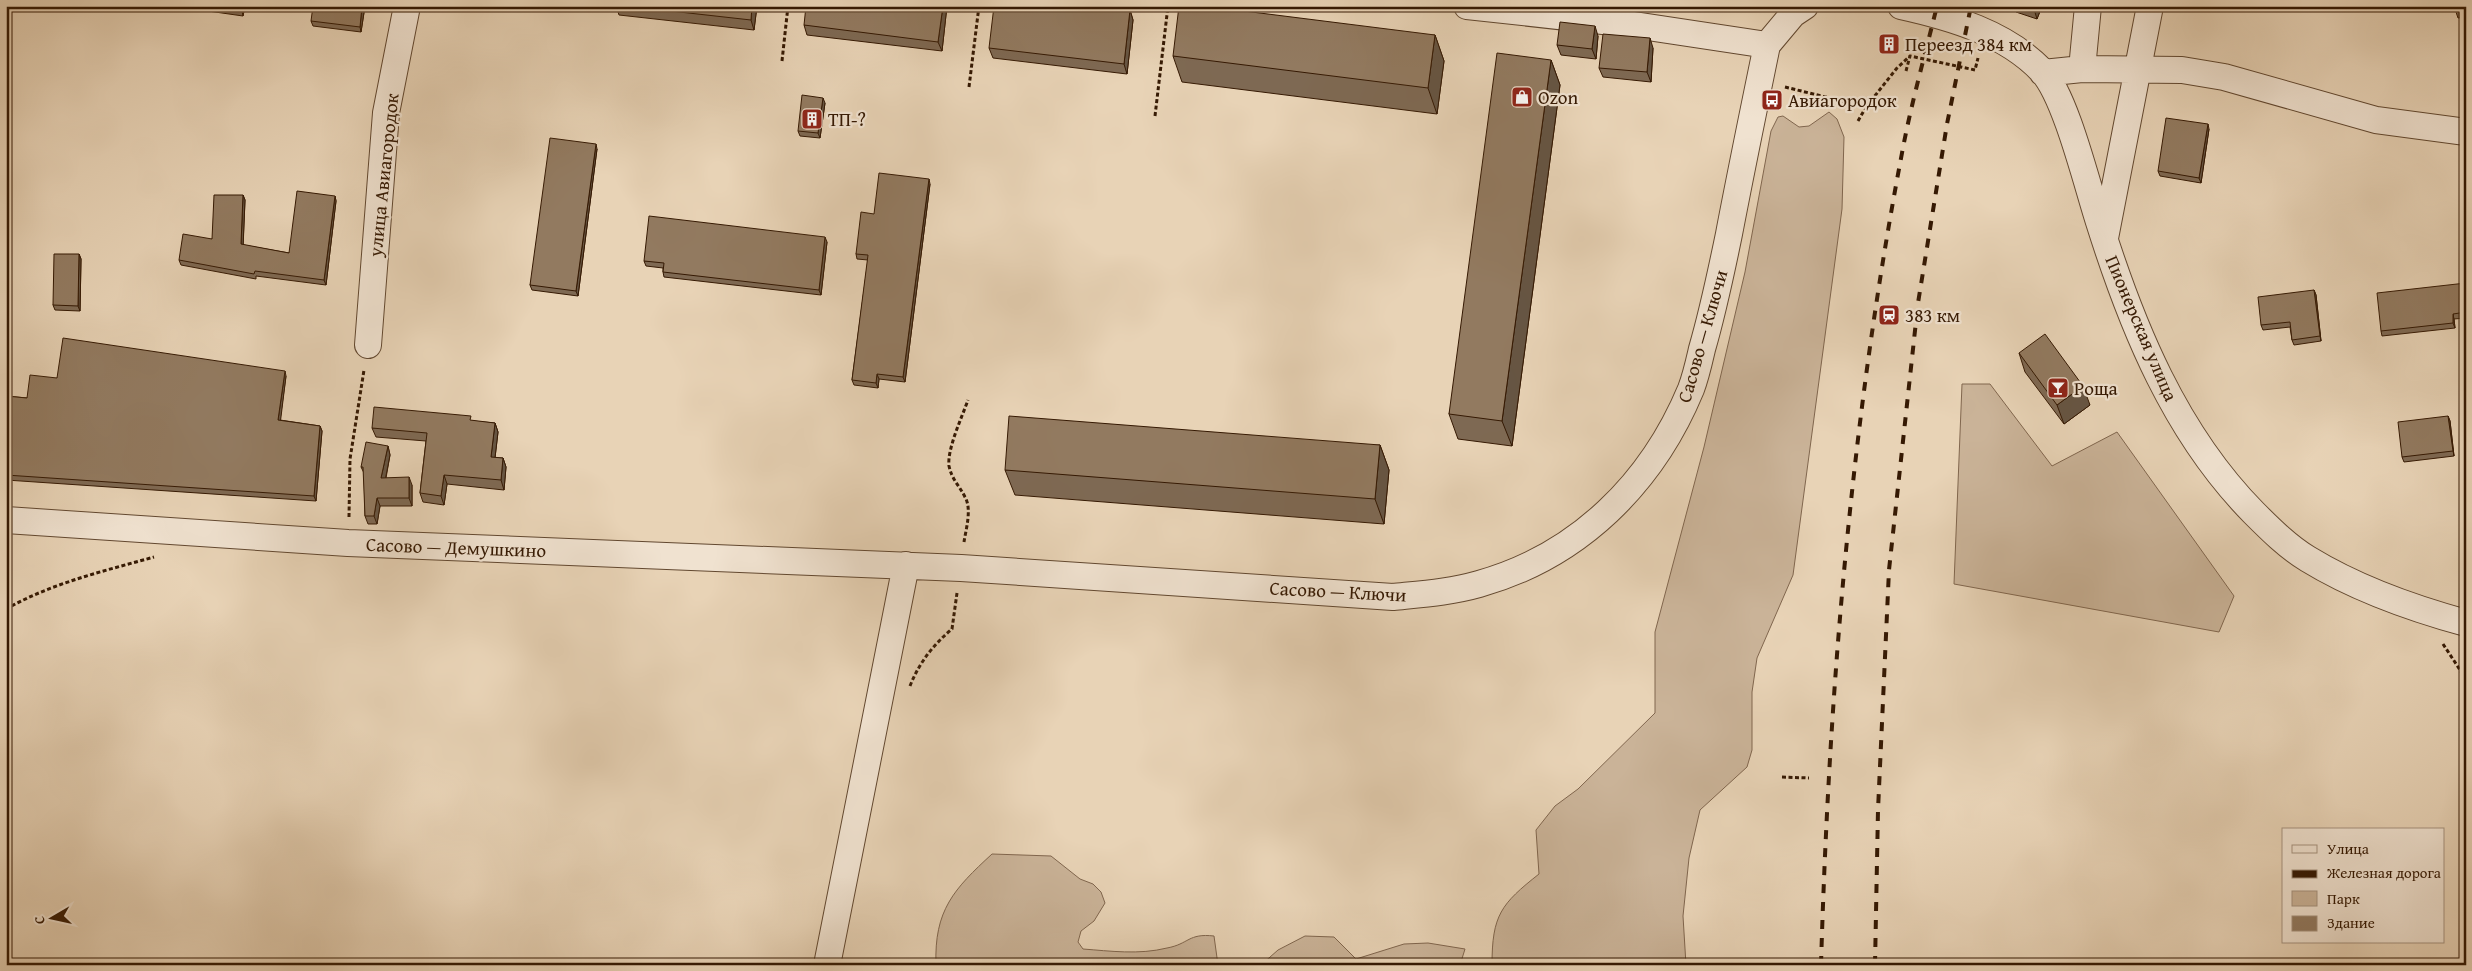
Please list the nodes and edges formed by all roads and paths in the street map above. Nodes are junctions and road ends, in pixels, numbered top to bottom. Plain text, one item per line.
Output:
1 (407, 6) edge
2 (788, 6) edge
3 (979, 6) edge
4 (1168, 6) edge
5 (1467, 6) edge
6 (1805, 6) edge
7 (1901, 6) edge
8 (2088, 6) edge
9 (2150, 6) edge
10 (1526, 10) edge
11 (1767, 45) junction
12 (1910, 56) dead end
13 (782, 61) dead end
14 (2082, 69) junction
15 (2136, 69) junction
16 (2044, 73) junction
17 (1759, 81) junction
18 (969, 87) dead end
19 (1866, 107) junction
20 (1155, 116) dead end
21 (1858, 121) dead end
22 (2466, 132) edge
23 (2105, 241) junction
24 (368, 345) joint
25 (968, 400) dead end
26 (6, 520) edge
27 (348, 543) junction
28 (160, 556) dead end
29 (906, 565) junction
30 (961, 568) junction
31 (6, 609) edge
32 (2466, 624) edge
33 (908, 692) dead end
34 (1782, 777) dead end
35 (1809, 778) dead end
36 (827, 965) edge

1 - 24 street, улица Авиагородок
2 - 13 path
3 - 18 path
4 - 20 path
5 - 10 street
6 - 11 street
7 - 16 street
8 - 14 street
9 - 15 street
10 - 11 street
11 - 17 street, Сасово — Ключи
12 - 19 path
14 - 15 street
14 - 16 street
15 - 22 street
15 - 23 street
16 - 23 street, Пионерская улица
17 - 19 path
17 - 30 street, Сасово — Ключи
19 - 21 path
23 - 32 street, Пионерская улица
24 - 27 path
25 - 30 path
26 - 27 street, Сасово — Демушкино
27 - 29 street, Сасово — Демушкино
28 - 31 path
29 - 30 street, Сасово — Ключи
29 - 36 street
30 - 33 path
34 - 35 path

